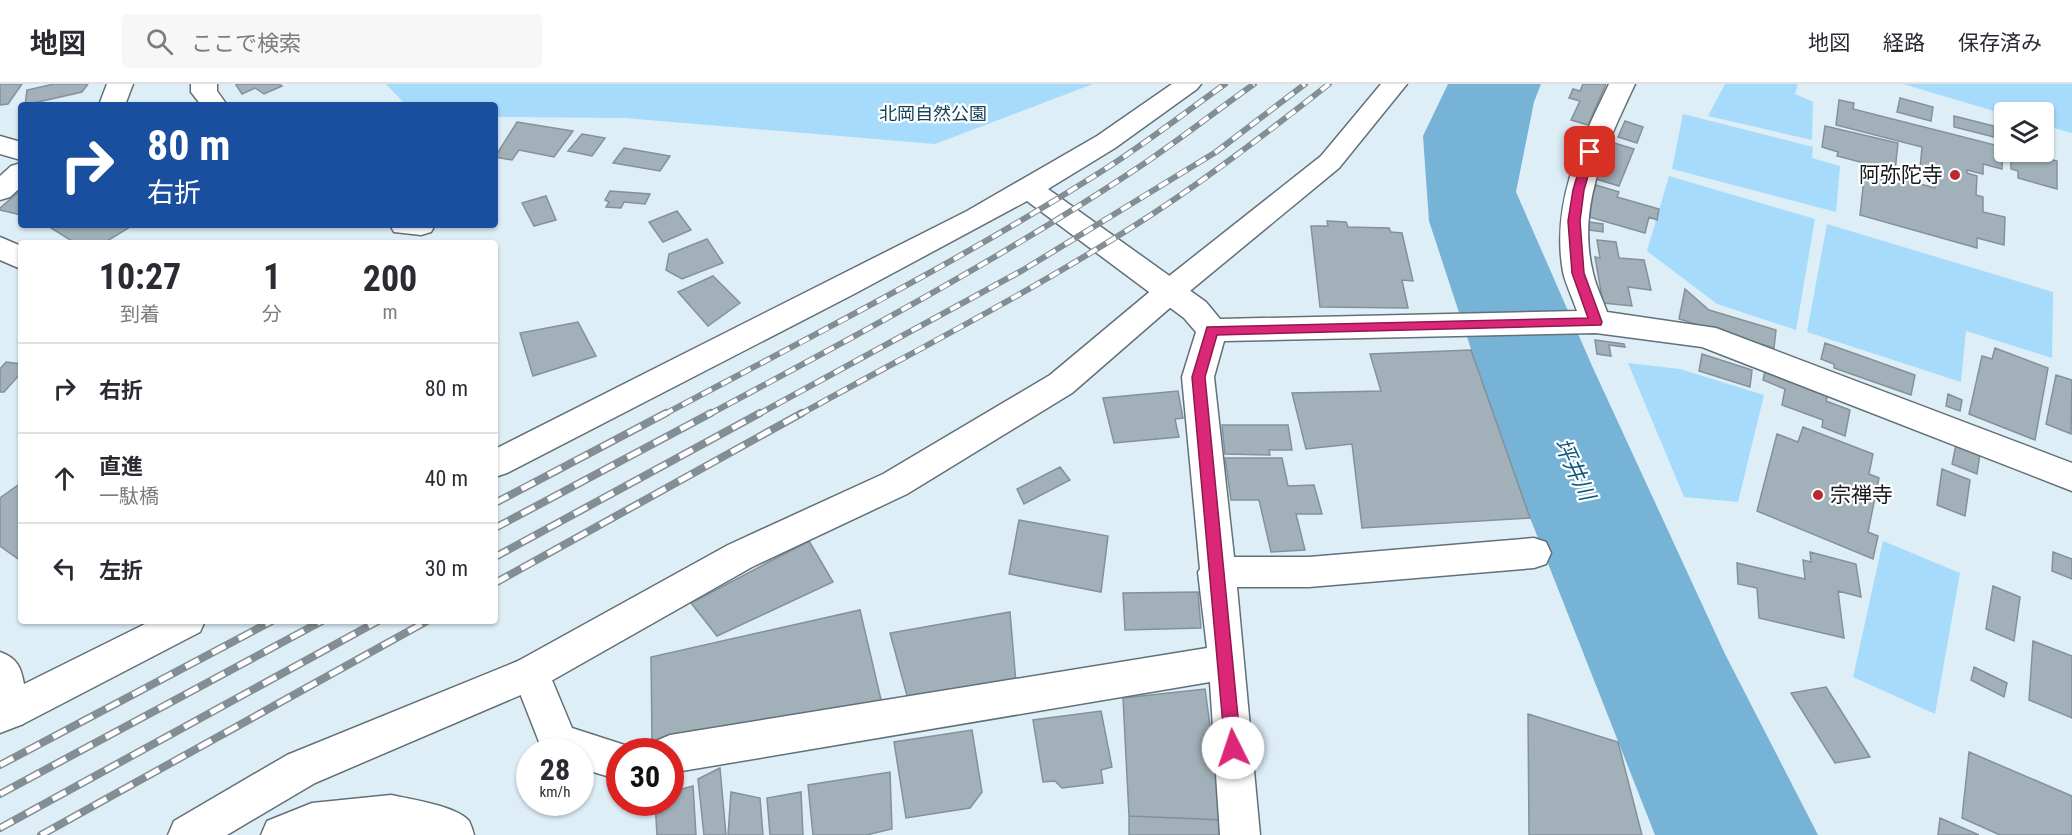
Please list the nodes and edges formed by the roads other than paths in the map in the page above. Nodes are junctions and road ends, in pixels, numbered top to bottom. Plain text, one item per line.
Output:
1 (120, 84) edge
2 (204, 84) edge
3 (1188, 84) edge
4 (1394, 84) edge
5 (1622, 84) edge
6 (113, 102) edge
7 (212, 102) edge
8 (0, 145) edge
9 (18, 151) edge
10 (18, 175) edge
11 (1029, 189) junction
12 (0, 191) edge
13 (0, 247) edge
14 (18, 258) edge
15 (1169, 292) junction
16 (1596, 322) junction
17 (1212, 330) junction
18 (498, 462) edge
19 (2072, 477) edge
20 (1534, 553) dead end
21 (1216, 572) junction
22 (181, 624) edge
23 (1227, 662) junction
24 (0, 669) edge
25 (531, 673) junction
26 (5, 713) edge
27 (684, 752) edge
28 (606, 757) edge
29 (188, 835) edge
30 (281, 835) edge
31 (453, 835) edge
32 (1240, 835) edge

1 - 6 street
2 - 7 street
3 - 11 street
4 - 15 street
5 - 16 street
8 - 9 street
10 - 12 street
11 - 15 street
11 - 18 street
13 - 14 street
15 - 17 street
15 - 25 street
16 - 17 street
16 - 19 street
17 - 21 street
20 - 21 street
21 - 23 street
22 - 26 street
23 - 27 street
23 - 32 street
24 - 26 street
25 - 28 street
25 - 29 street
30 - 31 street

